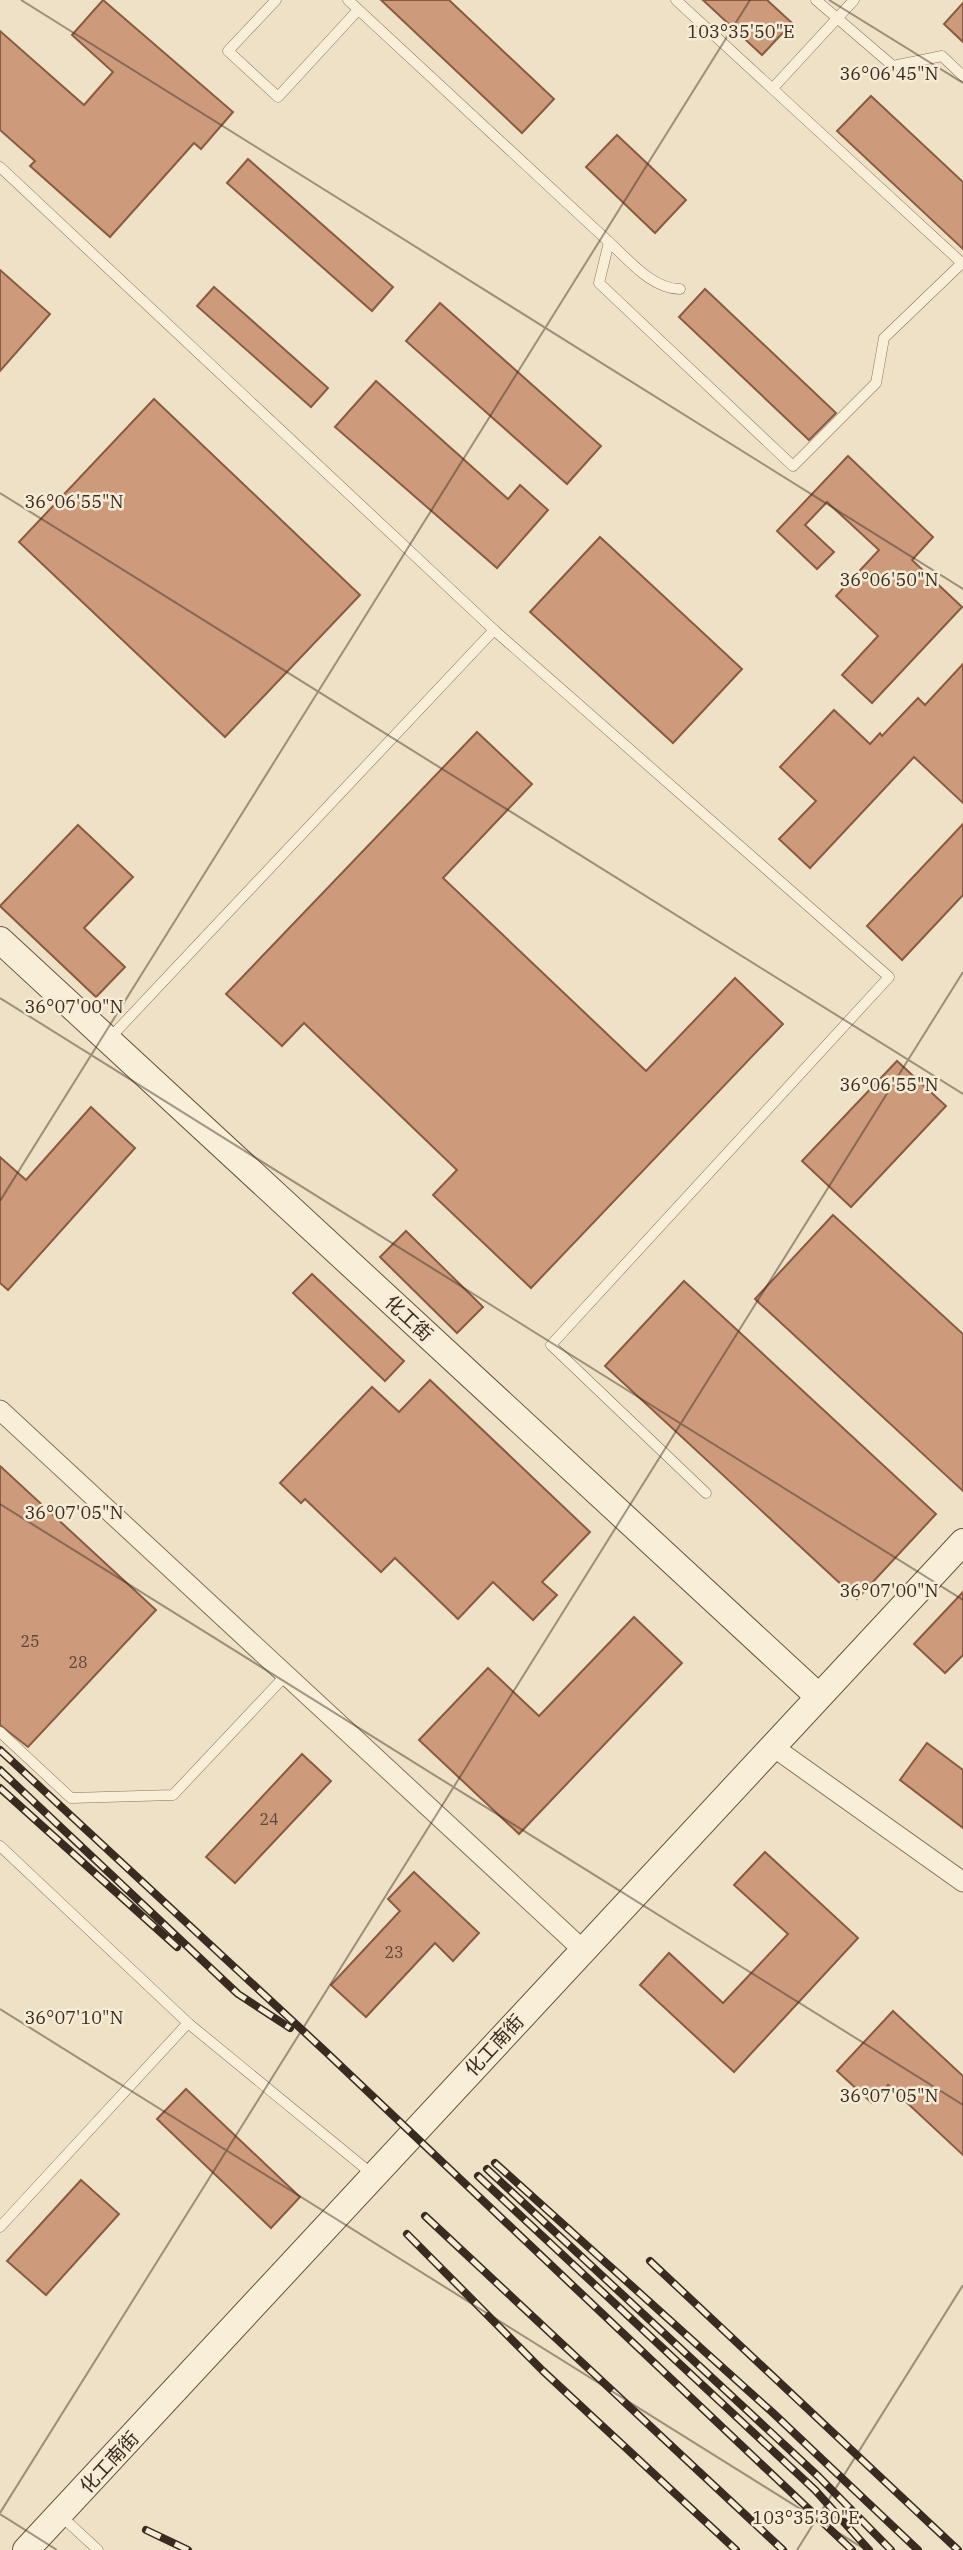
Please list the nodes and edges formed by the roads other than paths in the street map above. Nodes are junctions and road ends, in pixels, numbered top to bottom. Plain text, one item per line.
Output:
1 (276, 0) edge
2 (348, 0) edge
3 (676, 0) edge
4 (816, 0) edge
5 (854, 0) edge
6 (358, 9) junction
7 (838, 19) junction
8 (963, 76) edge
9 (773, 88) junction
10 (0, 167) edge
11 (609, 242) junction
12 (962, 264) edge
13 (680, 289) dead end
14 (494, 629) junction
15 (0, 940) edge
16 (108, 1040) junction
17 (0, 1410) edge
18 (706, 1493) dead end
19 (963, 1542) edge
20 (286, 1675) junction
21 (818, 1696) junction
22 (0, 1732) edge
23 (772, 1746) junction
24 (0, 1846) edge
25 (963, 1882) edge
26 (583, 1950) junction
27 (188, 2023) junction
28 (375, 2176) junction
29 (0, 2227) edge
30 (60, 2514) junction
31 (26, 2550) edge
32 (98, 2550) edge

1 - 6 lane
2 - 6 lane
3 - 9 lane
4 - 7 lane
5 - 7 lane
6 - 11 lane
7 - 8 lane
7 - 9 lane
9 - 12 lane
10 - 14 lane
11 - 12 lane
11 - 13 lane
14 - 16 lane
14 - 18 lane
15 - 16 street, 化工街
16 - 21 street, 化工街
17 - 20 street
19 - 21 street, 化工南街
20 - 22 lane
20 - 26 street
21 - 23 street, 化工南街
23 - 25 street
23 - 26 street, 化工南街
24 - 27 lane
26 - 28 street, 化工南街
27 - 28 lane
27 - 29 lane
28 - 30 street, 化工南街
30 - 31 street, 化工南街
30 - 32 lane

